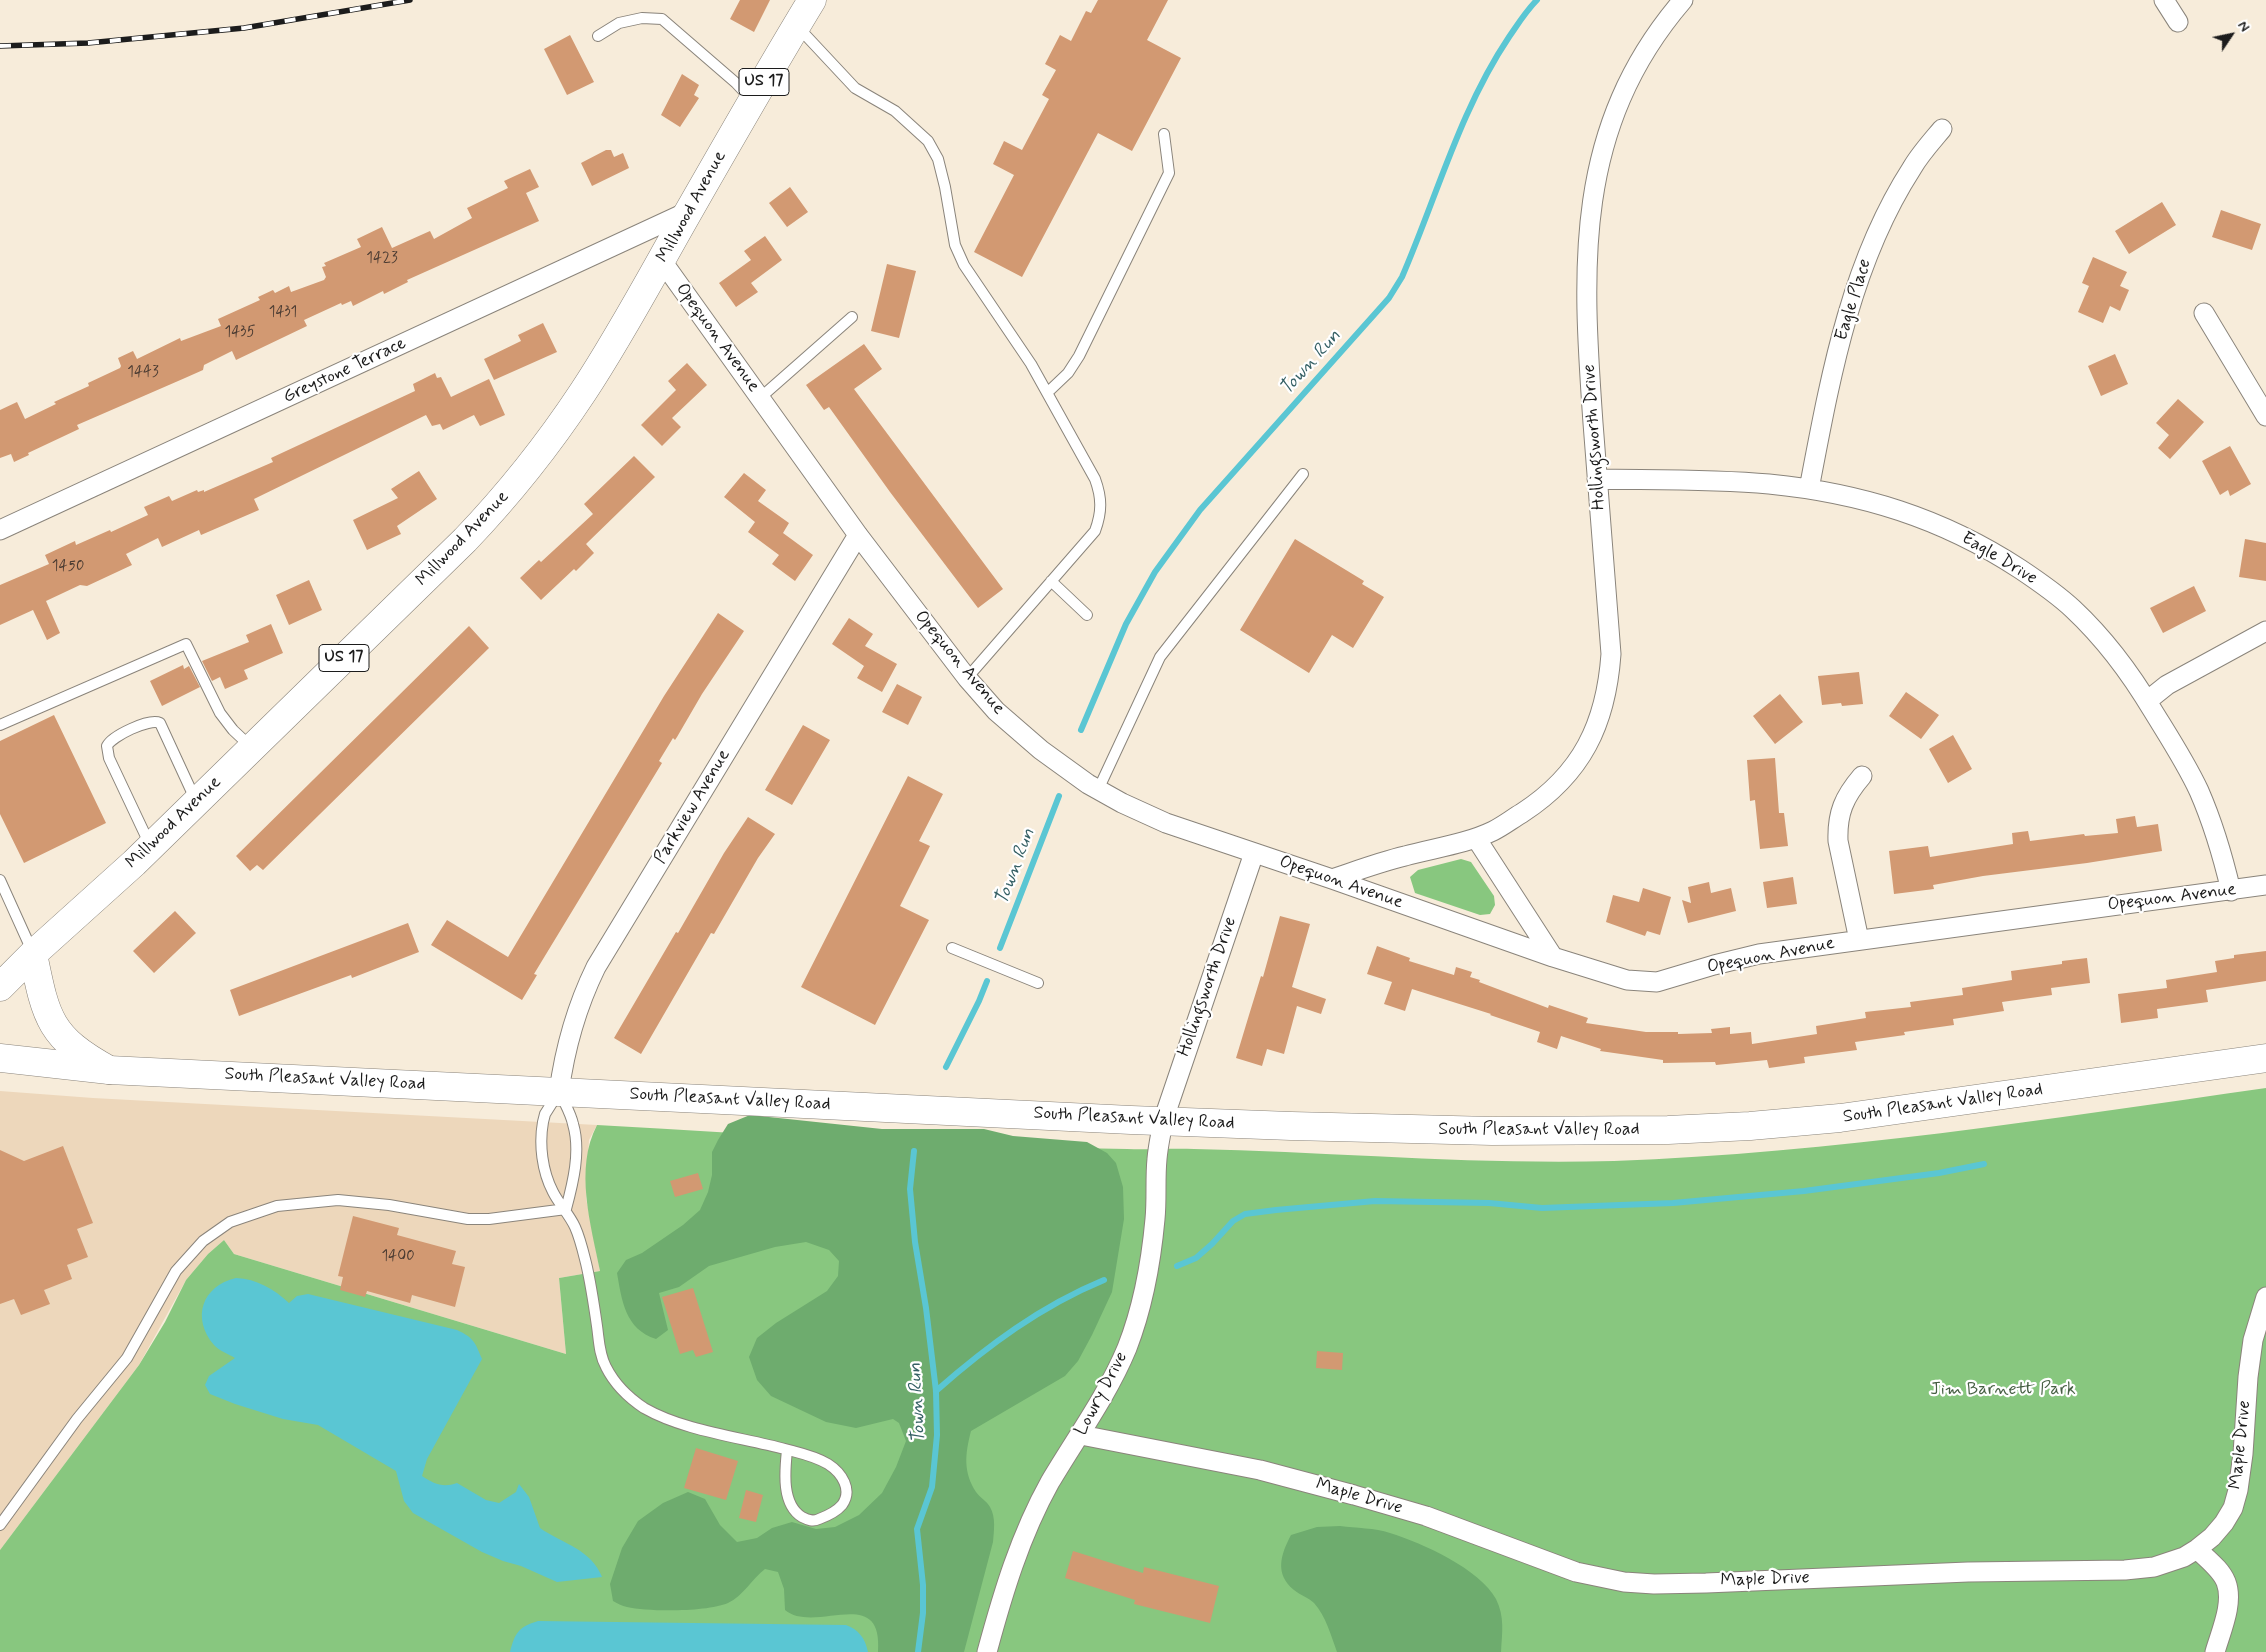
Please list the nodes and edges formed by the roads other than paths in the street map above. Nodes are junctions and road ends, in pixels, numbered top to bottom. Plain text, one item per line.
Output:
1 (812, 0) edge
2 (1682, 0) edge
3 (2164, 0) edge
4 (2178, 22) dead end
5 (797, 25) junction
6 (598, 36) dead end
7 (753, 101) junction
8 (1942, 129) dead end
9 (1164, 134) dead end
10 (688, 212) junction
11 (662, 261) junction
12 (2204, 313) dead end
13 (852, 317) dead end
14 (1047, 393) junction
15 (760, 398) junction
16 (2266, 416) edge
17 (1303, 474) dead end
18 (1597, 479) junction
19 (1809, 489) junction
20 (0, 530) edge
21 (858, 535) junction
22 (1051, 581) junction
23 (1087, 615) dead end
24 (2266, 631) edge
25 (967, 678) junction
26 (2147, 701) junction
27 (0, 726) edge
28 (251, 747) junction
29 (1862, 776) dead end
30 (1098, 790) junction
31 (196, 802) junction
32 (1476, 838) junction
33 (150, 846) junction
34 (1254, 853) junction
35 (1332, 879) junction
36 (0, 880) edge
37 (2266, 885) edge
38 (2231, 890) junction
39 (1860, 940) junction
40 (952, 948) dead end
41 (33, 954) junction
42 (1552, 957) junction
43 (1038, 983) dead end
44 (0, 987) edge
45 (0, 1058) edge
46 (2266, 1058) edge
47 (109, 1070) junction
48 (559, 1092) junction
49 (1163, 1121) junction
50 (566, 1209) junction
51 (2266, 1297) edge
52 (1081, 1435) junction
53 (787, 1450) junction
54 (0, 1525) edge
55 (2197, 1549) junction
56 (987, 1652) edge
57 (2215, 1652) edge

1 - 5 main road, Millwood Avenue / US 17
2 - 18 street, Hollingsworth Drive
3 - 4 street
5 - 7 main road, Millwood Avenue / US 17
5 - 14 lane
6 - 7 lane
7 - 10 main road, Millwood Avenue / US 17
8 - 19 street, Eagle Place
9 - 14 lane
10 - 11 main road, Millwood Avenue / US 17
10 - 20 street, Greystone Terrace
11 - 15 street, Opequon Avenue
11 - 28 main road, Millwood Avenue / US 17
12 - 16 street
13 - 15 lane
14 - 22 lane
15 - 21 street, Opequon Avenue
17 - 30 lane
18 - 19 street, Eagle Drive
18 - 32 street, Hollingsworth Drive
19 - 26 street, Eagle Drive
21 - 25 street, Opequon Avenue
21 - 48 street, Parkview Avenue
22 - 23 lane
22 - 25 lane
24 - 26 street
25 - 30 street, Opequon Avenue
26 - 38 street, Eagle Drive
27 - 28 lane
28 - 31 main road, Millwood Avenue / US 17
29 - 39 street
30 - 34 street, Opequon Avenue
31 - 33 main road, Millwood Avenue / US 17
31 - 33 lane
32 - 35 street, Hollingsworth Drive
32 - 42 street
33 - 41 main road, Millwood Avenue / US 17
34 - 35 street, Opequon Avenue
34 - 49 street, Hollingsworth Drive
35 - 42 street, Opequon Avenue
36 - 41 lane
37 - 38 street, Opequon Avenue
38 - 39 street, Opequon Avenue
39 - 42 street, Opequon Avenue
40 - 43 lane
41 - 44 main road, Millwood Avenue / US 17
41 - 47 main road
45 - 47 main road, South Pleasant Valley Road
46 - 49 main road, South Pleasant Valley Road
47 - 48 main road, South Pleasant Valley Road
48 - 49 main road, South Pleasant Valley Road
48 - 50 lane
48 - 50 lane
49 - 52 street, Lowry Drive
50 - 53 lane
50 - 54 lane
51 - 55 street, Maple Drive
52 - 55 street, Maple Drive
52 - 56 street, Lowry Drive
53 - 53 lane
55 - 57 street

